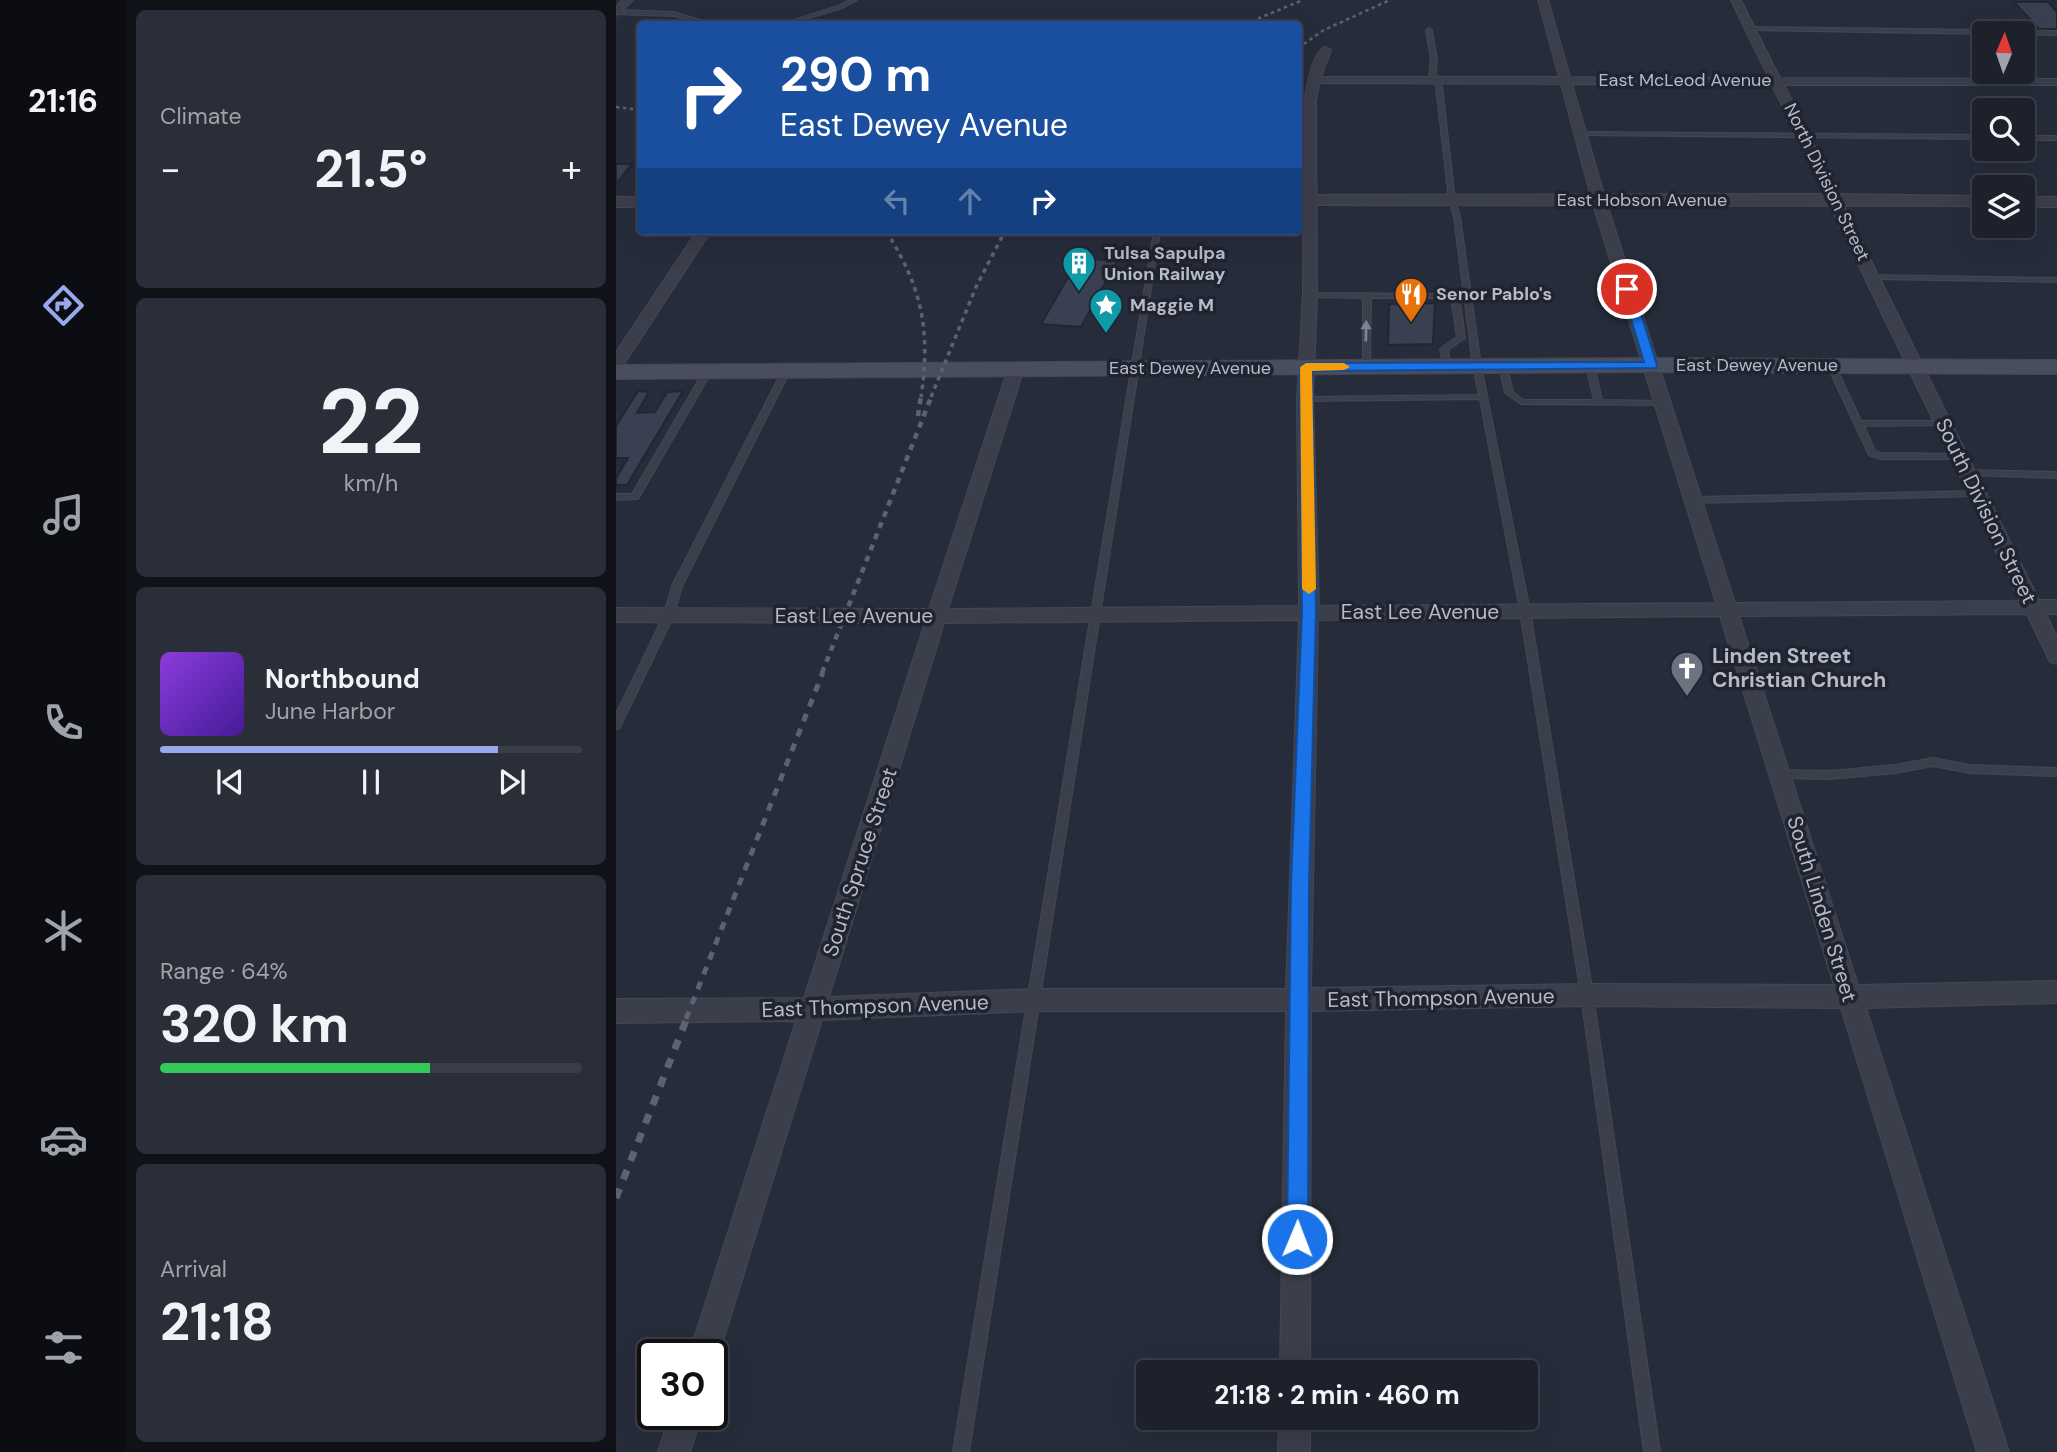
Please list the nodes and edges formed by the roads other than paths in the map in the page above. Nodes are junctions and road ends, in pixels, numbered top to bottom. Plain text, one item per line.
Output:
1 (628, 0) edge
2 (854, 0) edge
3 (1543, 0) edge
4 (1736, 0) edge
5 (616, 12) edge
6 (700, 21) edge
7 (795, 21) edge
8 (1750, 29) junction
9 (1429, 30) dead end
10 (2057, 33) edge
11 (1325, 50) dead end
12 (1435, 78) junction
13 (1565, 79) junction
14 (1314, 80) junction
15 (1777, 80) junction
16 (2057, 82) edge
17 (1581, 135) junction
18 (1803, 135) junction
19 (1972, 137) edge
20 (2035, 138) edge
21 (2057, 138) edge
22 (1833, 199) junction
23 (1304, 200) edge
24 (1452, 200) junction
25 (1599, 201) junction
26 (1972, 201) edge
27 (616, 202) edge
28 (637, 202) edge
29 (2035, 202) edge
30 (2057, 202) edge
31 (701, 235) edge
32 (1156, 235) edge
33 (1874, 277) junction
34 (2057, 280) edge
35 (1310, 295) junction
36 (1367, 295) junction
37 (616, 364) edge
38 (1590, 365) junction
39 (1651, 365) junction
40 (1831, 365) junction
41 (1916, 365) junction
42 (1447, 366) junction
43 (1477, 366) junction
44 (1503, 366) junction
45 (1306, 367) junction
46 (1366, 367) junction
47 (2057, 367) edge
48 (1135, 368) junction
49 (1016, 369) junction
50 (786, 370) junction
51 (708, 371) junction
52 (616, 372) edge
53 (1483, 397) junction
54 (1306, 399) junction
55 (1599, 403) junction
56 (1664, 403) junction
57 (1944, 423) junction
58 (1858, 424) junction
59 (1965, 465) junction
60 (2057, 475) edge
61 (1978, 495) junction
62 (616, 497) edge
63 (1693, 500) junction
64 (2032, 607) junction
65 (2057, 607) edge
66 (1728, 610) junction
67 (1525, 611) junction
68 (1309, 612) junction
69 (1093, 614) junction
70 (616, 615) edge
71 (669, 615) junction
72 (936, 616) junction
73 (2057, 657) edge
74 (616, 725) edge
75 (2057, 772) edge
76 (1779, 774) junction
77 (2057, 992) edge
78 (1587, 995) junction
79 (1849, 997) junction
80 (1033, 1000) junction
81 (1301, 1000) junction
82 (813, 1009) junction
83 (616, 1011) edge
84 (709, 1339) edge
85 (1295, 1360) edge
86 (681, 1430) edge
87 (1295, 1430) edge
88 (674, 1452) edge
89 (961, 1452) edge
90 (1294, 1452) edge
91 (1652, 1452) edge
92 (1993, 1452) edge

1 - 5 street
2 - 7 lane
3 - 13 street, South Linden Street
4 - 8 street, North Division Street
5 - 6 lane
8 - 10 lane
8 - 15 street, North Division Street
9 - 12 lane
11 - 14 street
12 - 13 street, East McLeod Avenue
12 - 14 street, East McLeod Avenue
12 - 24 lane
13 - 15 street, East McLeod Avenue
13 - 17 street, South Linden Street
14 - 23 street
15 - 16 street, East McLeod Avenue
15 - 18 street, North Division Street
17 - 18 lane
17 - 25 street, South Linden Street
18 - 19 lane
18 - 22 street, North Division Street
20 - 21 lane
22 - 25 street, East Hobson Avenue
22 - 26 street, East Hobson Avenue
22 - 33 street, North Division Street
23 - 24 street, East Hobson Avenue
23 - 35 street
24 - 25 street, East Hobson Avenue
24 - 43 lane
25 - 39 street, South Linden Street
27 - 28 street
29 - 30 street
31 - 37 street
32 - 48 lane
33 - 34 lane
33 - 41 street, North Division Street
35 - 36 lane
35 - 45 street
36 - 42 lane
46 -> 36 lane
38 - 39 main road, East Dewey Avenue
38 - 44 main road, East Dewey Avenue
38 - 55 lane
39 - 40 main road, East Dewey Avenue
39 - 56 street, South Linden Street
40 - 41 main road, East Dewey Avenue
40 - 58 lane
41 - 47 main road, East Dewey Avenue
41 - 57 street, South Division Street
42 - 43 main road, East Dewey Avenue
42 - 46 main road, East Dewey Avenue
43 - 44 main road, East Dewey Avenue
43 - 53 lane
44 - 55 lane
45 - 46 main road, East Dewey Avenue
45 - 48 main road, East Dewey Avenue
45 - 54 street
48 - 49 main road, East Dewey Avenue
48 - 69 lane
49 - 50 main road, East Dewey Avenue
49 - 72 street, South Spruce Street
50 - 51 main road, East Dewey Avenue
50 - 71 lane
51 - 52 main road, East Dewey Avenue
51 - 62 lane
53 - 54 lane
53 - 67 lane
54 - 68 street
55 - 56 lane
56 - 63 street, South Linden Street
57 - 58 lane
57 - 59 street, South Division Street
58 - 59 lane
59 - 60 lane
59 - 61 street, South Division Street
61 - 63 lane
61 - 64 street, South Division Street
63 - 66 street, South Linden Street
64 - 65 street, East Lee Avenue
64 - 66 street, East Lee Avenue
64 - 73 street, South Division Street
66 - 67 street, East Lee Avenue
66 - 76 street, South Linden Street
67 - 68 street, East Lee Avenue
67 - 78 lane
68 - 69 street, East Lee Avenue
68 - 81 street
69 - 72 street, East Lee Avenue
69 - 80 lane
70 - 71 street, East Lee Avenue
71 - 72 street, East Lee Avenue
71 - 74 lane
72 - 82 street, South Spruce Street
75 - 76 lane
76 - 79 street, South Linden Street
77 - 79 street, East Thompson Avenue
78 - 79 street, East Thompson Avenue
78 - 81 street, East Thompson Avenue
78 - 91 lane
79 - 92 street, South Linden Street
80 - 81 street, East Thompson Avenue
80 - 82 street, East Thompson Avenue
80 - 89 lane
81 - 85 street
82 - 83 street, East Thompson Avenue
82 - 84 street, South Spruce Street
86 - 88 street
87 - 90 street

